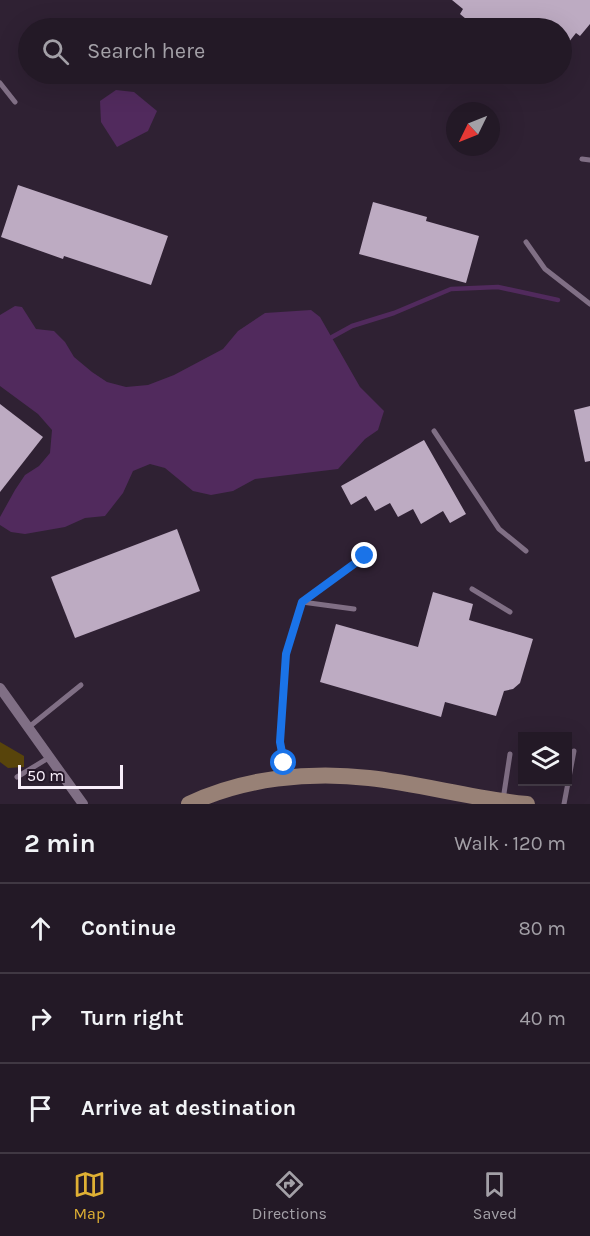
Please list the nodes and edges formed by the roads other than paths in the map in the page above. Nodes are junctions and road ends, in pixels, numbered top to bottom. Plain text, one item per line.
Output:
1 (0, 83) edge
2 (15, 102) dead end
3 (582, 159) dead end
4 (590, 160) edge
5 (526, 242) dead end
6 (590, 304) edge
7 (434, 431) dead end
8 (526, 551) dead end
9 (365, 556) dead end
10 (472, 589) dead end
11 (302, 602) junction
12 (354, 609) dead end
13 (510, 612) dead end
14 (81, 686) dead end
15 (0, 688) edge
16 (28, 727) junction
17 (574, 751) dead end
18 (510, 754) dead end
19 (50, 758) junction
20 (17, 777) dead end
21 (286, 777) junction
22 (502, 801) junction
23 (195, 803) edge
24 (83, 804) edge
25 (527, 804) edge
26 (564, 804) edge

1 - 2 lane
3 - 4 lane
5 - 6 lane
7 - 8 lane
9 - 11 lane
10 - 13 lane
11 - 12 lane
11 - 21 lane
14 - 16 lane
15 - 16 street
16 - 19 street
17 - 26 lane
18 - 22 lane
19 - 20 lane
19 - 24 street
21 - 22 street
21 - 23 street
22 - 25 street

